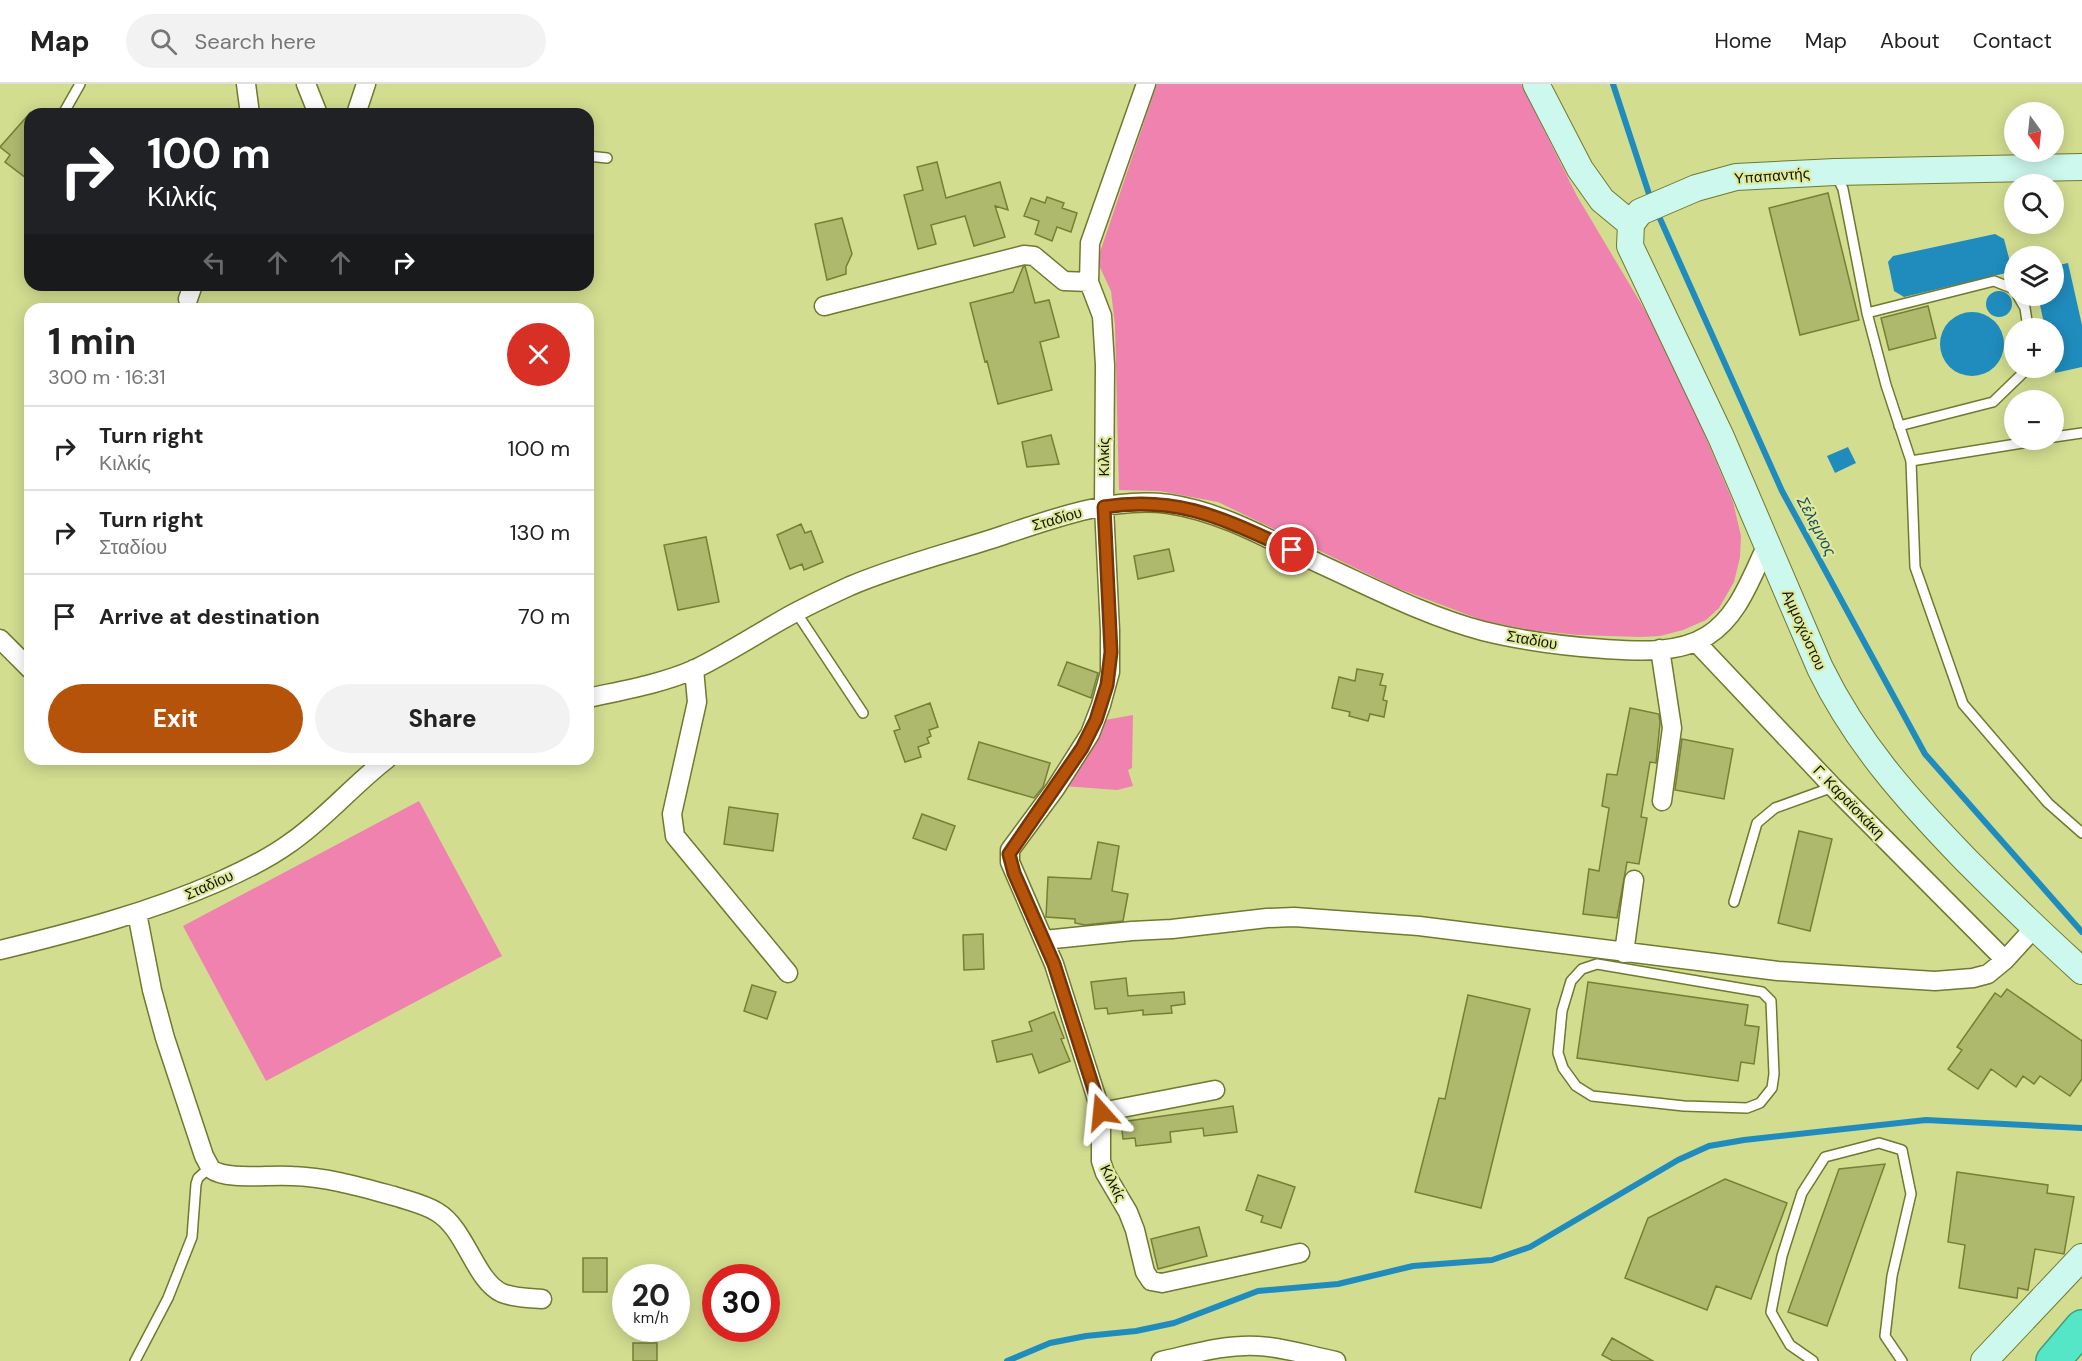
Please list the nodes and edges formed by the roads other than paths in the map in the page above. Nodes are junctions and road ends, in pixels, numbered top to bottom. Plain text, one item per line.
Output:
1 (80, 84) edge
2 (246, 84) edge
3 (306, 84) edge
4 (366, 84) edge
5 (1146, 84) edge
6 (1536, 84) edge
7 (66, 108) edge
8 (249, 108) edge
9 (316, 108) edge
10 (358, 108) edge
11 (594, 157) edge
12 (607, 158) dead end
13 (2075, 165) edge
14 (1835, 172) junction
15 (1636, 218) junction
16 (1089, 282) junction
17 (2004, 286) edge
18 (824, 306) dead end
19 (1867, 313) junction
20 (2017, 378) edge
21 (1899, 426) junction
22 (2082, 433) edge
23 (2064, 436) edge
24 (2004, 446) edge
25 (1911, 461) junction
26 (1104, 507) junction
27 (1767, 545) junction
28 (796, 612) junction
29 (0, 639) edge
30 (1696, 642) junction
31 (1660, 649) junction
32 (24, 663) edge
33 (694, 669) junction
34 (594, 697) edge
35 (863, 713) dead end
36 (380, 765) edge
37 (1833, 787) junction
38 (1662, 801) dead end
39 (2082, 833) edge
40 (1634, 880) dead end
41 (1734, 902) dead end
42 (137, 913) junction
43 (2034, 928) junction
44 (1044, 940) junction
45 (0, 950) edge
46 (1624, 953) junction
47 (1674, 957) junction
48 (2005, 960) junction
49 (2082, 971) edge
50 (788, 973) dead end
51 (1686, 978) junction
52 (1215, 1090) dead end
53 (1101, 1112) junction
54 (209, 1168) junction
55 (1300, 1253) dead end
56 (2082, 1257) edge
57 (542, 1299) dead end
58 (2082, 1327) edge
59 (1986, 1360) edge
60 (135, 1361) edge
61 (1161, 1361) edge
62 (1336, 1361) edge
63 (1813, 1361) edge
64 (1902, 1361) edge
65 (2053, 1361) edge

1 - 7 lane
2 - 8 street
3 - 9 street
4 - 10 street
5 - 16 street, Κιλκίς
6 - 15 street
11 - 12 lane
13 - 14 street, Υπαπαντής
14 - 15 street, Υπαπαντής
14 - 19 lane
15 - 27 street, Αμμοχώστου
16 - 18 street
16 - 26 street, Κιλκίς
17 - 19 lane
19 - 21 lane
20 - 21 lane
21 - 25 lane
22 - 23 lane
24 - 25 lane
25 - 39 lane
26 - 28 street, Σταδίου
26 - 31 street, Σταδίου
26 - 44 street, Κιλκίς
27 - 30 street, Σταδίου
27 - 43 street, Αμμοχώστου
28 - 33 street, Σταδίου
28 - 35 lane
29 - 32 street
30 - 31 street, Σταδίου
30 - 37 street, Γ. Καραϊσκάκη
31 - 38 street
33 - 34 street, Σταδίου
33 - 50 street
36 - 42 street, Σταδίου
37 - 41 lane
37 - 48 street, Γ. Καραϊσκάκη
40 - 46 street
42 - 45 street, Σταδίου
42 - 54 street
43 - 48 street
43 - 49 street, Αμμοχώστου
44 - 46 street
44 - 53 street, Κιλκίς
46 - 47 street
47 - 48 street
47 - 51 lane
51 - 51 lane
52 - 53 street
53 - 55 street, Κιλκίς
54 - 57 street
54 - 60 lane
56 - 59 street
58 - 65 highway
61 - 62 street
63 - 64 lane

